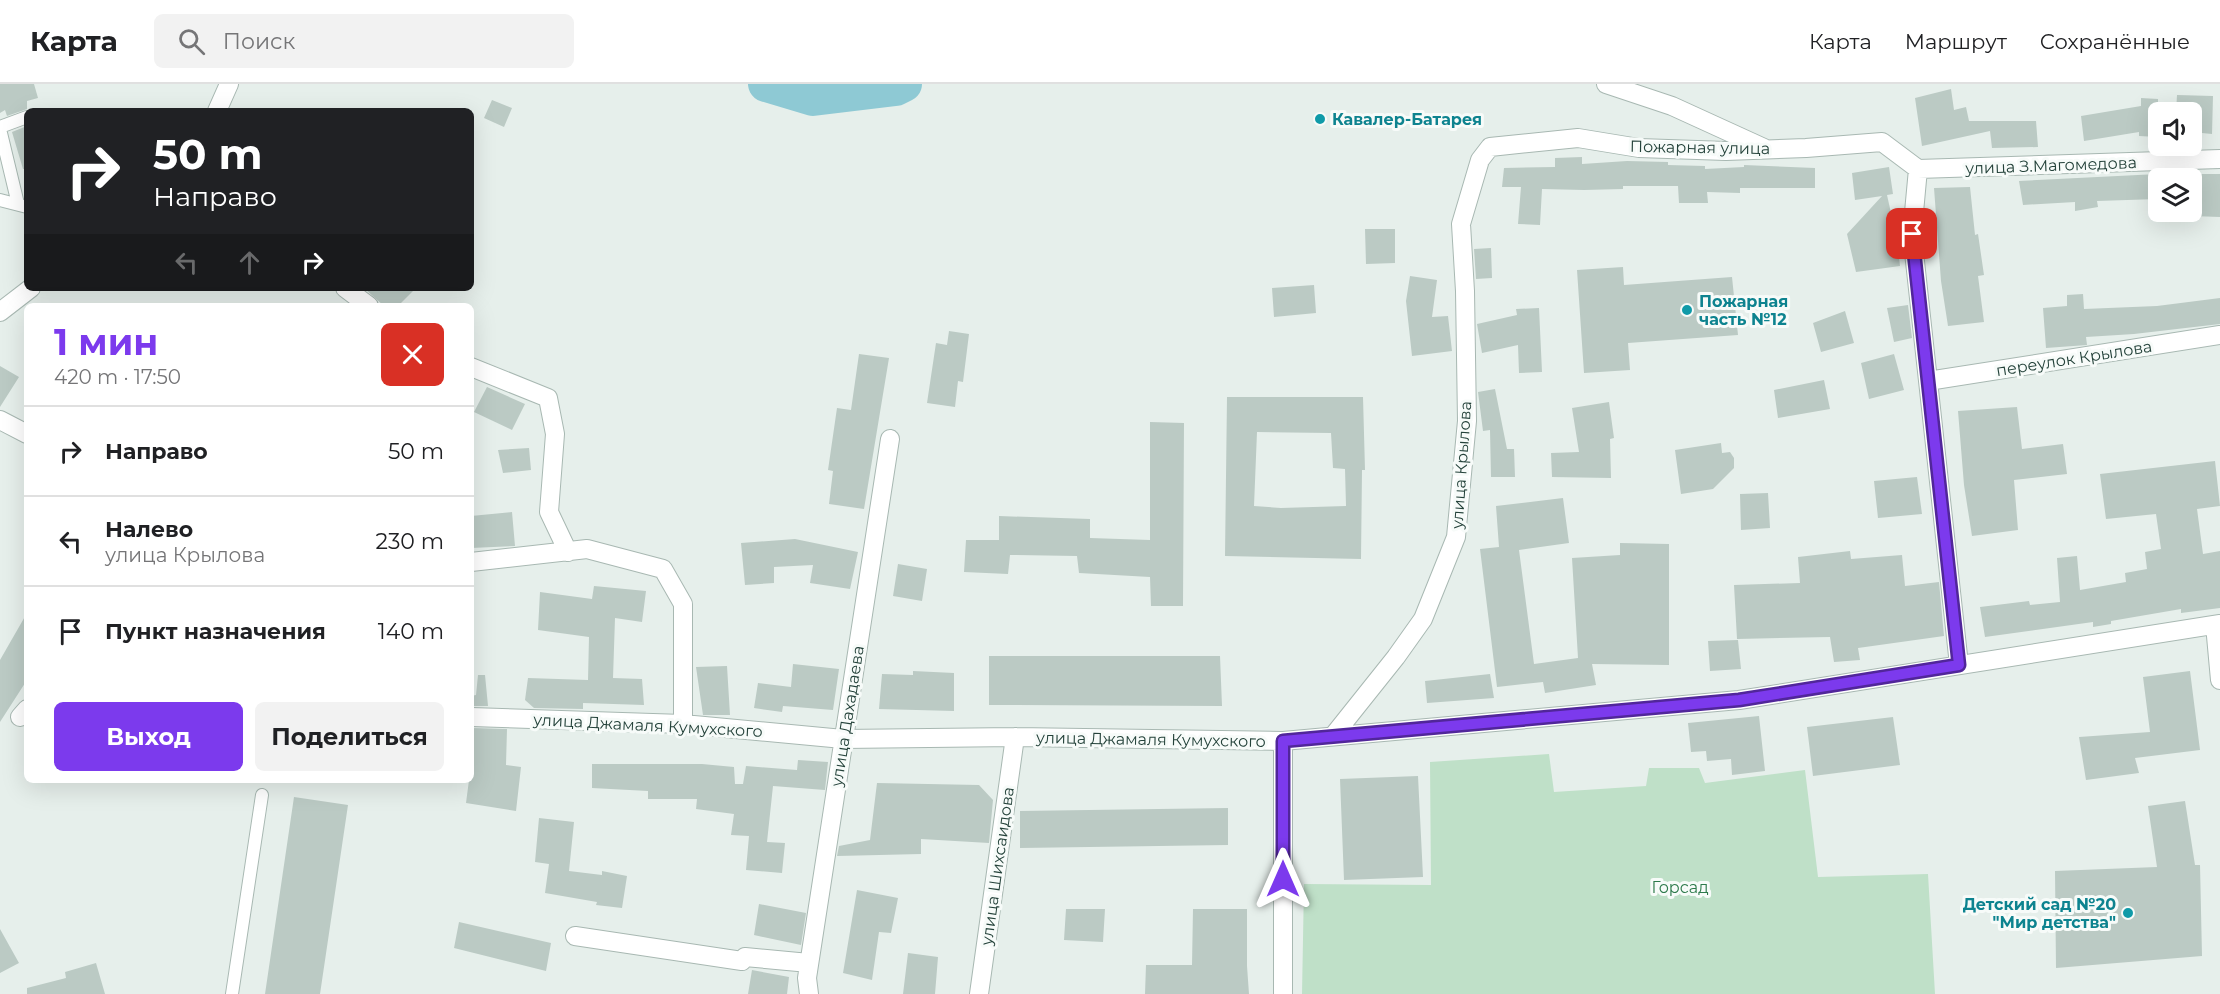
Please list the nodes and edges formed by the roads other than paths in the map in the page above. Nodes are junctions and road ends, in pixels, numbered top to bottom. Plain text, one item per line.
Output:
1 (229, 84) edge
2 (1606, 84) edge
3 (218, 108) edge
4 (24, 118) edge
5 (0, 128) edge
6 (1769, 150) junction
7 (2220, 159) edge
8 (1480, 160) joint
9 (1918, 169) junction
10 (0, 200) edge
11 (22, 206) edge
12 (27, 291) edge
13 (349, 291) edge
14 (365, 303) edge
15 (0, 312) edge
16 (2220, 335) edge
17 (474, 368) edge
18 (1928, 381) junction
19 (0, 420) edge
20 (24, 432) edge
21 (890, 439) dead end
22 (568, 552) junction
23 (474, 562) edge
24 (2218, 624) edge
25 (1959, 665) junction
26 (2220, 680) edge
27 (474, 717) edge
28 (683, 724) junction
29 (1333, 736) junction
30 (1015, 737) junction
31 (843, 739) junction
32 (1283, 741) junction
33 (262, 795) dead end
34 (575, 936) dead end
35 (809, 963) junction
36 (232, 994) edge
37 (809, 994) edge
38 (979, 994) edge
39 (1283, 994) edge

1 - 3 street
2 - 6 street
4 - 5 lane
5 - 11 lane
6 - 8 street, Пожарная улица
6 - 9 street, Пожарная улица
7 - 9 street, улица З.Магомедова
8 - 29 street, улица Крылова
9 - 18 street
10 - 11 lane
12 - 15 street
13 - 14 street
16 - 18 street, переулок Крылова
17 - 22 street
18 - 25 street
19 - 20 street
21 - 31 street, улица Дахадаева
22 - 23 street
22 - 28 street
24 - 25 street, улица Джамаля Кумухского
24 - 26 street
25 - 29 street, улица Джамаля Кумухского
27 - 28 street, улица Джамаля Кумухского
28 - 31 street, улица Джамаля Кумухского
29 - 32 street, улица Джамаля Кумухского
30 - 31 street, улица Джамаля Кумухского
30 - 32 street, улица Джамаля Кумухского
30 - 38 street, улица Шихсаидова
31 - 35 street, улица Дахадаева
32 - 39 street
33 - 36 lane
34 - 35 street
35 - 37 street, улица Дахадаева

